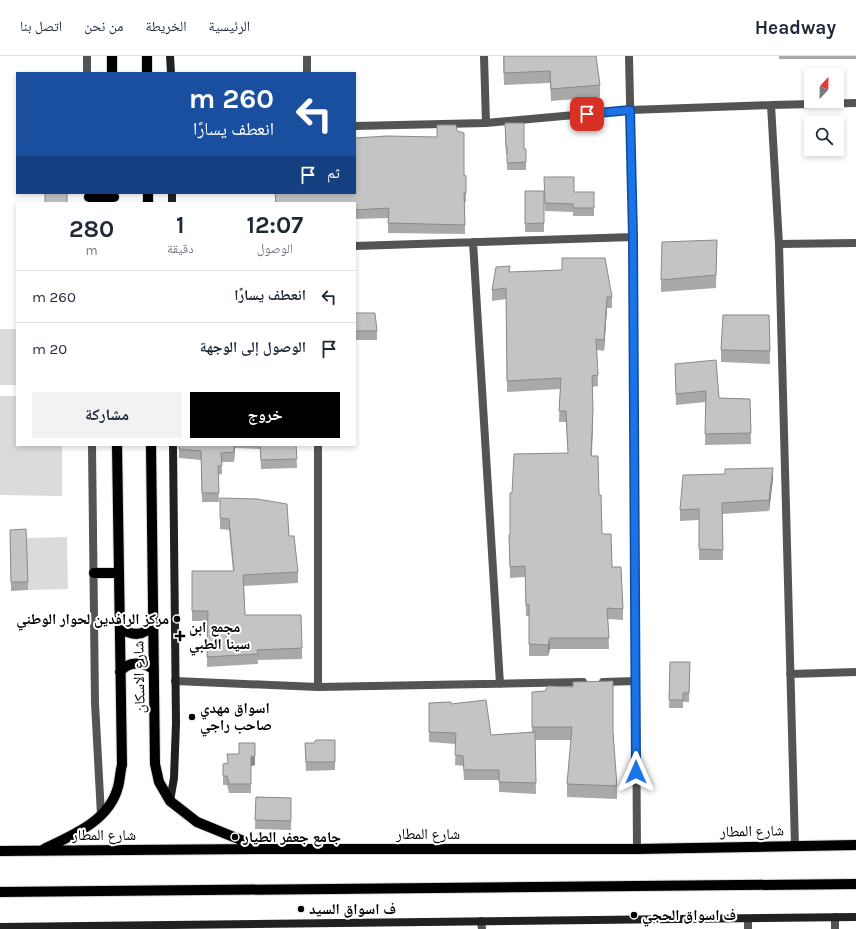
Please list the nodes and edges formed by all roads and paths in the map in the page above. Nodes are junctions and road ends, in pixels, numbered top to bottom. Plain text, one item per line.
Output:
1 (87, 56) edge
2 (112, 56) edge
3 (147, 56) edge
4 (170, 56) edge
5 (307, 56) edge
6 (484, 56) edge
7 (629, 56) edge
8 (87, 72) edge
9 (112, 72) edge
10 (147, 72) edge
11 (171, 72) edge
12 (307, 72) edge
13 (856, 103) edge
14 (771, 105) junction
15 (630, 110) junction
16 (486, 123) junction
17 (356, 126) edge
18 (89, 198) edge
19 (114, 198) edge
20 (633, 237) junction
21 (473, 242) junction
22 (856, 243) edge
23 (779, 244) junction
24 (356, 246) edge
25 (92, 446) edge
26 (117, 446) edge
27 (151, 446) edge
28 (173, 446) edge
29 (318, 446) edge
30 (94, 573) junction
31 (119, 573) junction
32 (153, 624) junction
33 (120, 628) junction
34 (154, 670) junction
35 (120, 672) junction
36 (856, 672) edge
37 (790, 674) junction
38 (175, 681) junction
39 (636, 681) junction
40 (500, 684) junction
41 (318, 687) junction
42 (170, 801) junction
43 (101, 815) junction
44 (856, 845) edge
45 (795, 846) junction
46 (262, 849) junction
47 (637, 849) junction
48 (42, 850) junction
49 (0, 851) edge
50 (856, 884) edge
51 (0, 892) edge
52 (835, 917) junction
53 (856, 917) edge
54 (748, 919) junction
55 (482, 925) edge
56 (286, 926) edge
57 (375, 926) edge
58 (0, 927) edge
59 (81, 927) edge
60 (188, 927) edge
61 (748, 929) edge
62 (835, 929) edge

1 - 8 street
2 - 9 main road
3 - 10 main road
4 - 11 street
5 - 12 street
6 - 16 street
7 - 15 street
13 - 14 street
14 - 15 street
14 - 23 street
15 - 16 street
15 - 20 street
16 - 17 street
18 - 19 main road
20 - 21 street
20 - 39 street
21 - 24 street
21 - 40 street
22 - 23 street
23 - 37 street
25 - 30 street
26 - 31 main road, شارع الاسكان
27 - 32 main road, شارع الاسكان
28 - 38 street
29 - 41 street
30 - 31 main road
30 - 43 street
31 - 33 main road, شارع الاسكان
32 - 33 main road
32 - 34 main road, شارع الاسكان
33 - 35 main road, شارع الاسكان
34 - 35 main road
34 - 42 main road, شارع الاسكان
35 - 43 main road, شارع الاسكان
36 - 37 street
37 - 45 street
38 - 41 street
38 - 42 street
39 - 40 street
39 - 47 street
40 - 41 street
42 - 46 main road, شارع الاسكان
43 - 48 main road, شارع الاسكان
44 - 45 main road, شارع المطار
45 - 47 main road, شارع المطار
46 - 47 main road, شارع المطار
46 - 48 main road, شارع المطار
48 - 49 main road, شارع المطار
50 - 51 main road
52 - 53 street
52 - 54 street
52 - 62 street
54 - 55 street
54 - 61 street
55 - 57 street
56 - 57 street
56 - 60 street
58 - 59 street
59 - 60 street

